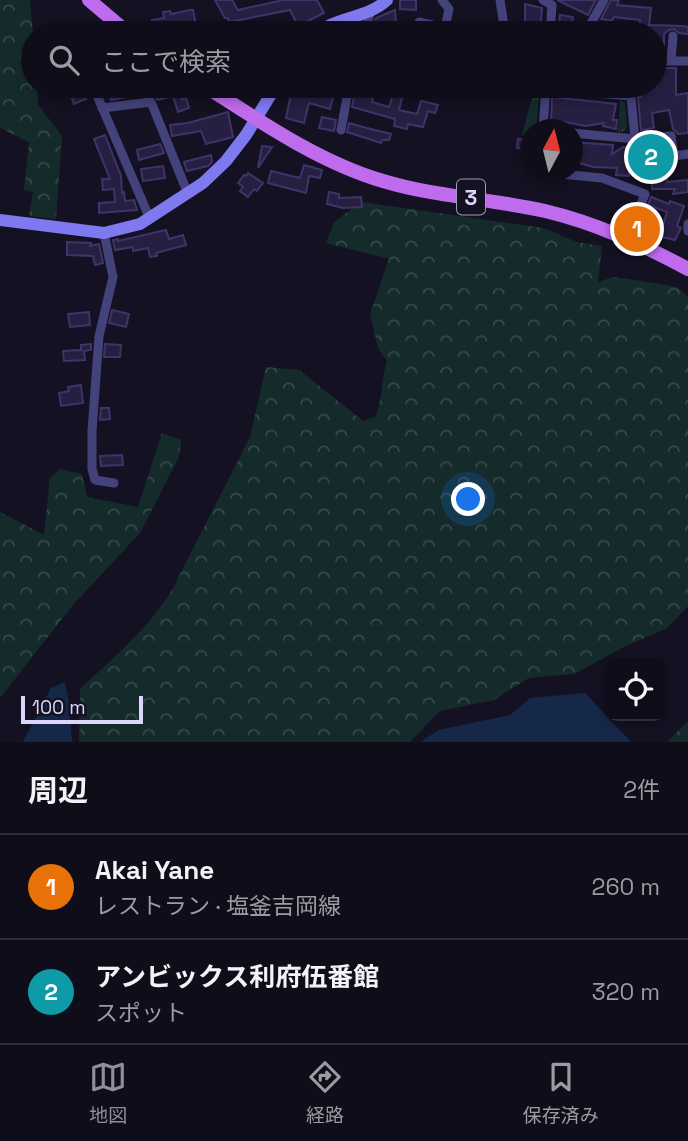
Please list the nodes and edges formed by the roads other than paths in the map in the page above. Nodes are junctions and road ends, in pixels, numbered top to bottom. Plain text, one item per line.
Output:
1 (89, 0) edge
2 (387, 0) edge
3 (442, 0) edge
4 (500, 0) edge
5 (543, 0) edge
6 (604, 0) edge
7 (371, 11) junction
8 (114, 21) edge
9 (338, 21) edge
10 (368, 21) edge
11 (446, 21) edge
12 (503, 21) edge
13 (551, 21) edge
14 (592, 21) edge
15 (673, 36) dead end
16 (667, 60) edge
17 (671, 60) junction
18 (688, 61) edge
19 (98, 98) edge
20 (224, 98) edge
21 (269, 98) edge
22 (347, 98) edge
23 (545, 98) edge
24 (631, 98) edge
25 (102, 108) junction
26 (257, 118) junction
27 (544, 119) edge
28 (341, 130) dead end
29 (583, 134) edge
30 (635, 139) junction
31 (688, 154) edge
32 (583, 176) edge
33 (188, 194) junction
34 (150, 219) junction
35 (0, 220) edge
36 (688, 224) edge
37 (688, 231) edge
38 (104, 233) junction
39 (627, 238) junction
40 (688, 269) edge
41 (114, 484) dead end

1 - 8 main road
2 - 7 street
3 - 11 street
4 - 12 street
5 - 13 street
6 - 14 street
7 - 9 street
7 - 10 street
15 - 17 street
16 - 17 street
17 - 18 street
19 - 25 street
20 - 26 main road, 3
21 - 26 street
22 - 28 street
23 - 27 street
24 - 30 street
25 - 33 street
25 - 34 street
26 - 33 street
26 - 39 main road, 3
29 - 30 street
30 - 31 street
32 - 39 street
33 - 34 street
34 - 38 street
35 - 38 street
36 - 37 street
38 - 41 street
39 - 40 main road, 3

